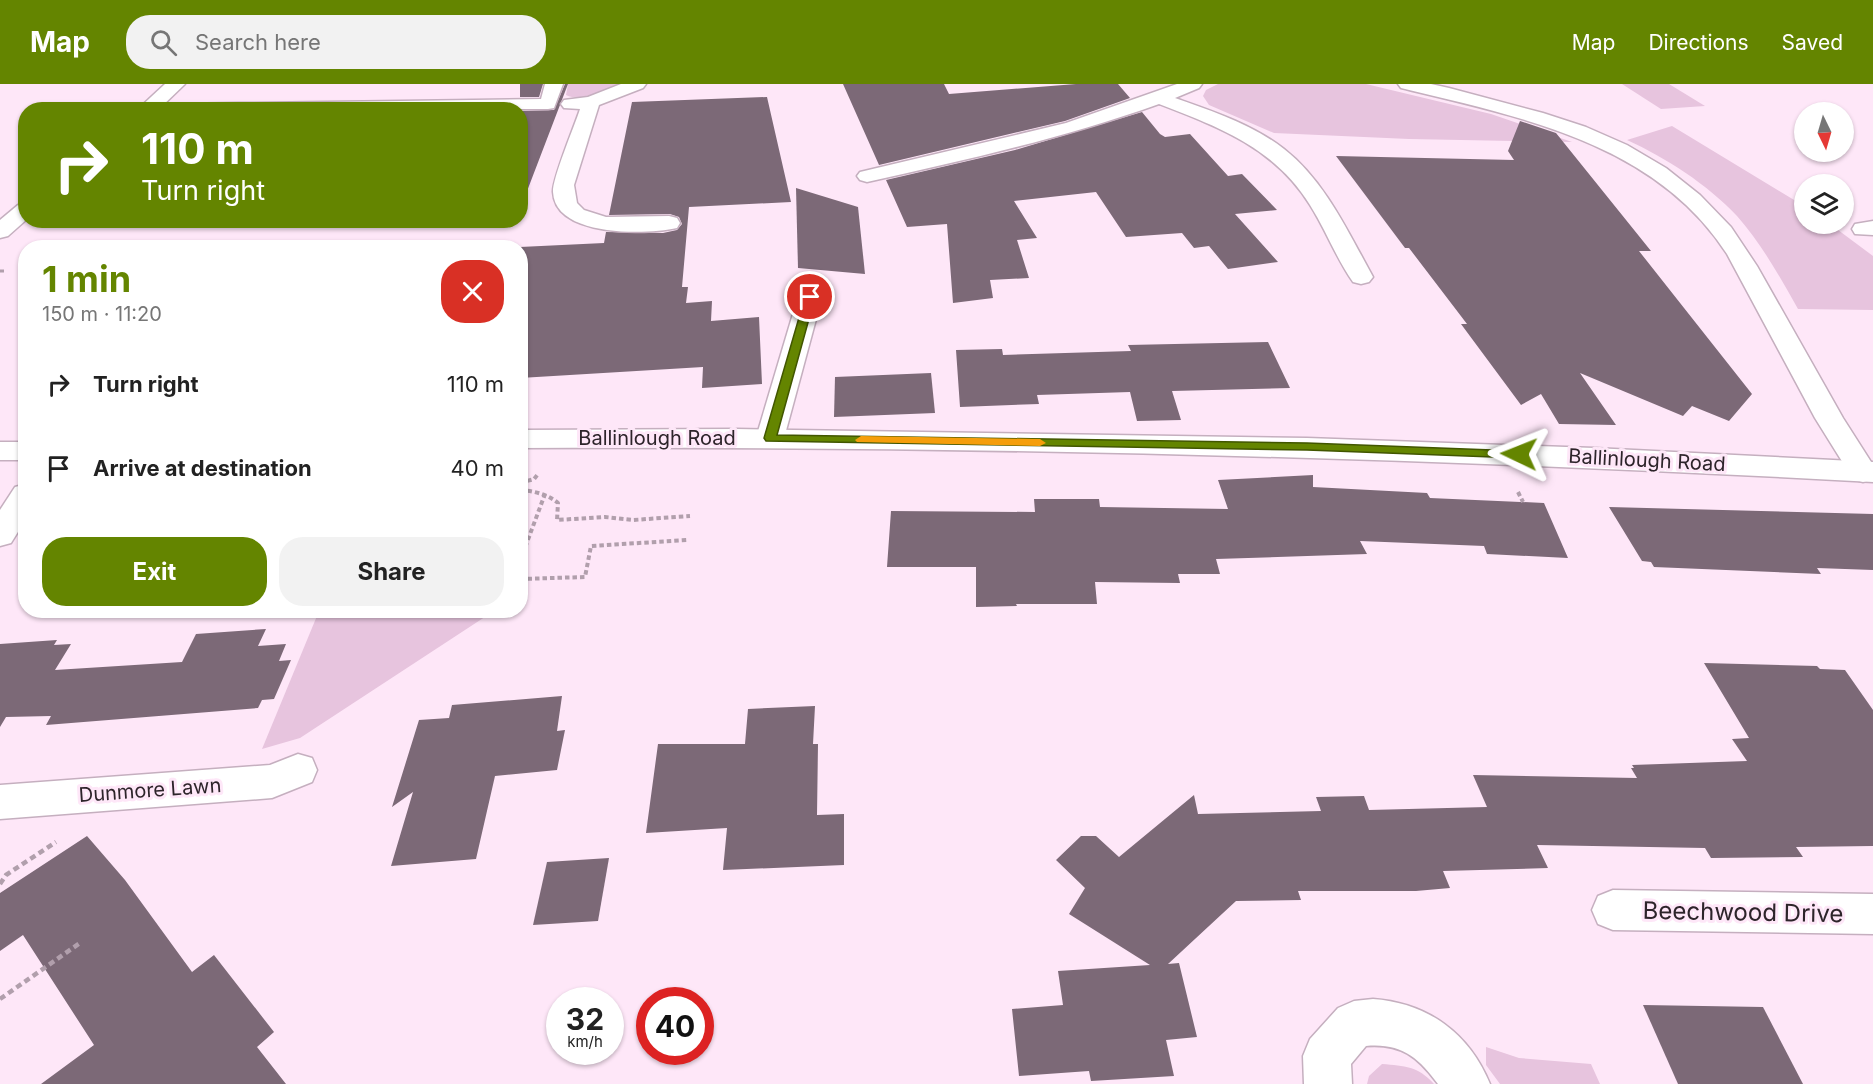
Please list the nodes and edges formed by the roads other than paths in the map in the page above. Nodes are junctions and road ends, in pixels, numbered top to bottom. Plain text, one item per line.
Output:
1 (176, 84) edge
2 (554, 84) edge
3 (637, 84) edge
4 (1193, 84) edge
5 (1407, 84) edge
6 (1160, 98) junction
7 (155, 102) edge
8 (591, 102) junction
9 (528, 104) edge
10 (548, 104) junction
11 (867, 176) dead end
12 (18, 216) edge
13 (669, 223) dead end
14 (0, 231) edge
15 (1361, 278) dead end
16 (810, 297) dead end
17 (770, 438) junction
18 (528, 439) edge
19 (18, 451) edge
20 (0, 452) edge
21 (1868, 472) edge
22 (18, 507) edge
23 (0, 535) edge
24 (298, 770) dead end
25 (0, 802) edge
26 (1614, 910) dead end
27 (1873, 914) edge
28 (1328, 1084) edge
29 (1466, 1084) edge

1 - 7 street
2 - 10 street
3 - 8 street
4 - 6 street
5 - 21 street
6 - 11 street
6 - 15 street
8 - 10 street
8 - 13 street
9 - 10 street
12 - 14 street
16 - 17 street
17 - 18 street, Ballinlough Road
17 - 21 street, Ballinlough Road
19 - 20 street
22 - 23 street
24 - 25 street, Dunmore Lawn
26 - 27 street, Beechwood Drive
28 - 29 street

